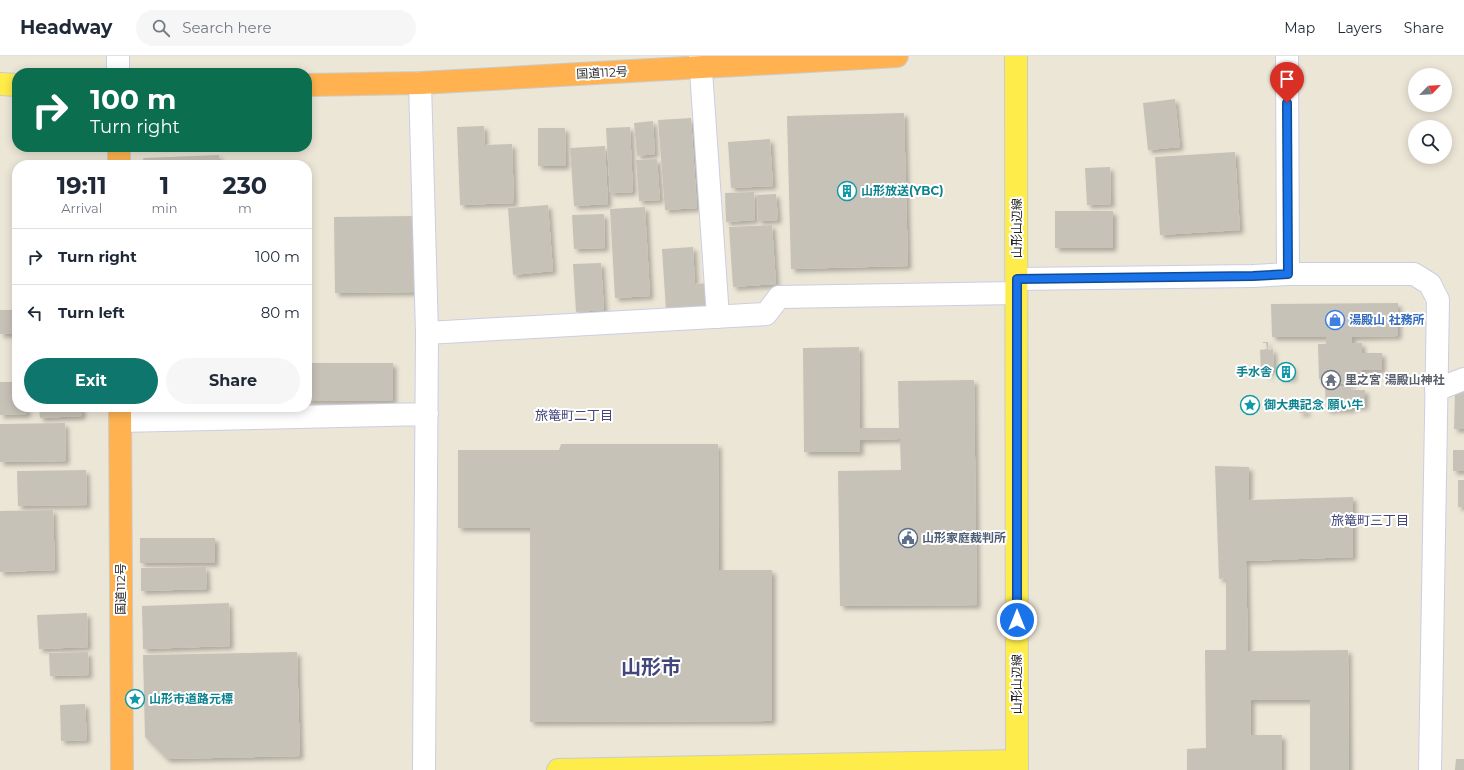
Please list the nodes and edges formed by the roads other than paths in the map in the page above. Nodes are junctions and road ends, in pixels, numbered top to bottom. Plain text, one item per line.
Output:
1 (118, 56) edge
2 (897, 56) edge
3 (1016, 56) edge
4 (1287, 56) edge
5 (701, 62) edge
6 (118, 68) edge
7 (420, 83) junction
8 (0, 84) edge
9 (12, 85) edge
10 (312, 85) edge
11 (1288, 274) junction
12 (1016, 286) junction
13 (718, 317) junction
14 (427, 334) junction
15 (1464, 378) edge
16 (1436, 390) junction
17 (120, 414) edge
18 (427, 414) junction
19 (1017, 765) edge
20 (122, 770) edge
21 (424, 770) edge
22 (558, 770) edge
23 (1430, 770) edge

1 - 6 street
2 - 5 highway, 国道112号
3 - 12 main road, 山形山辺線
4 - 11 street
5 - 7 highway, 国道112号
5 - 13 street
7 - 10 highway, 国道112号
7 - 14 street
8 - 9 main road
11 - 12 street
11 - 16 street
12 - 13 street
12 - 19 main road, 山形山辺線
13 - 14 street
14 - 18 street
15 - 16 street
16 - 23 street
17 - 18 street
17 - 20 highway, 国道112号
18 - 21 street
19 - 22 main road

